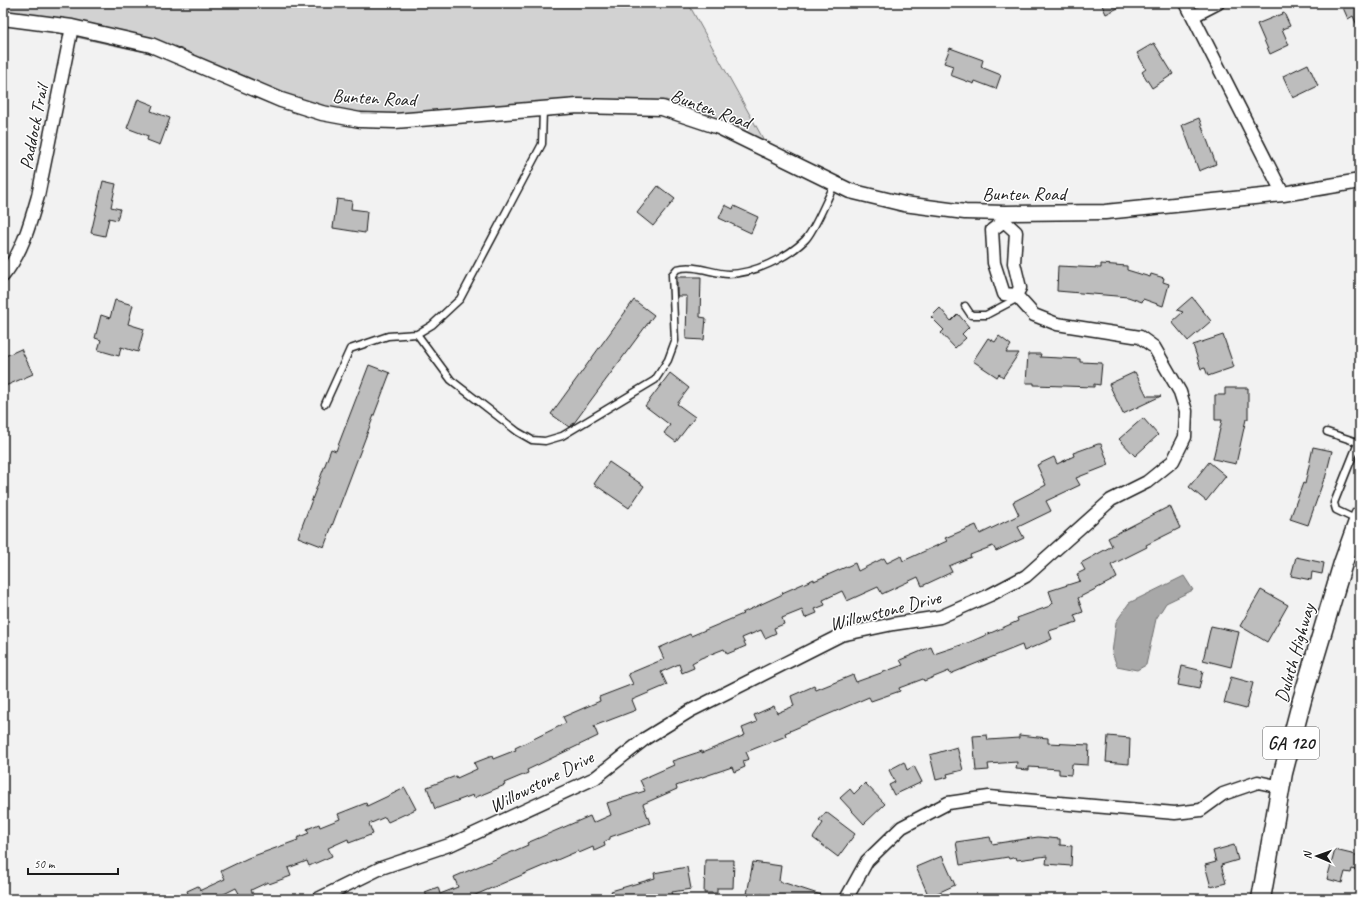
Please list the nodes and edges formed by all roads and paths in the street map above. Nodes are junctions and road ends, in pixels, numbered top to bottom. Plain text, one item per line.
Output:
1 (1186, 3) edge
2 (1218, 3) edge
3 (1193, 16) junction
4 (3, 18) edge
5 (72, 27) junction
6 (543, 109) junction
7 (1360, 181) edge
8 (835, 184) junction
9 (1283, 194) junction
10 (1004, 217) junction
11 (1015, 269) junction
12 (997, 273) junction
13 (3, 276) edge
14 (1017, 296) junction
15 (965, 306) dead end
16 (417, 334) junction
17 (325, 404) dead end
18 (1327, 432) dead end
19 (1359, 443) edge
20 (1359, 519) edge
21 (1281, 787) junction
22 (318, 899) edge
23 (846, 899) edge
24 (1261, 899) edge

1 - 3 street
2 - 3 street
3 - 9 street
4 - 5 street, Bunten Road
5 - 6 street, Bunten Road
5 - 13 street, Paddock Trail
6 - 8 street, Bunten Road
6 - 16 lane
7 - 9 street, Bunten Road
8 - 10 street, Bunten Road
8 - 16 lane
9 - 10 street, Bunten Road
10 - 11 street
10 - 12 street, Willowstone Drive
11 - 12 street
11 - 14 street
12 - 14 street, Willowstone Drive
14 - 15 lane
14 - 22 street, Willowstone Drive
16 - 17 lane
18 - 19 lane
19 - 20 lane
20 - 21 main road, Duluth Highway / GA 120
21 - 23 street
21 - 24 main road, Duluth Highway / GA 120

